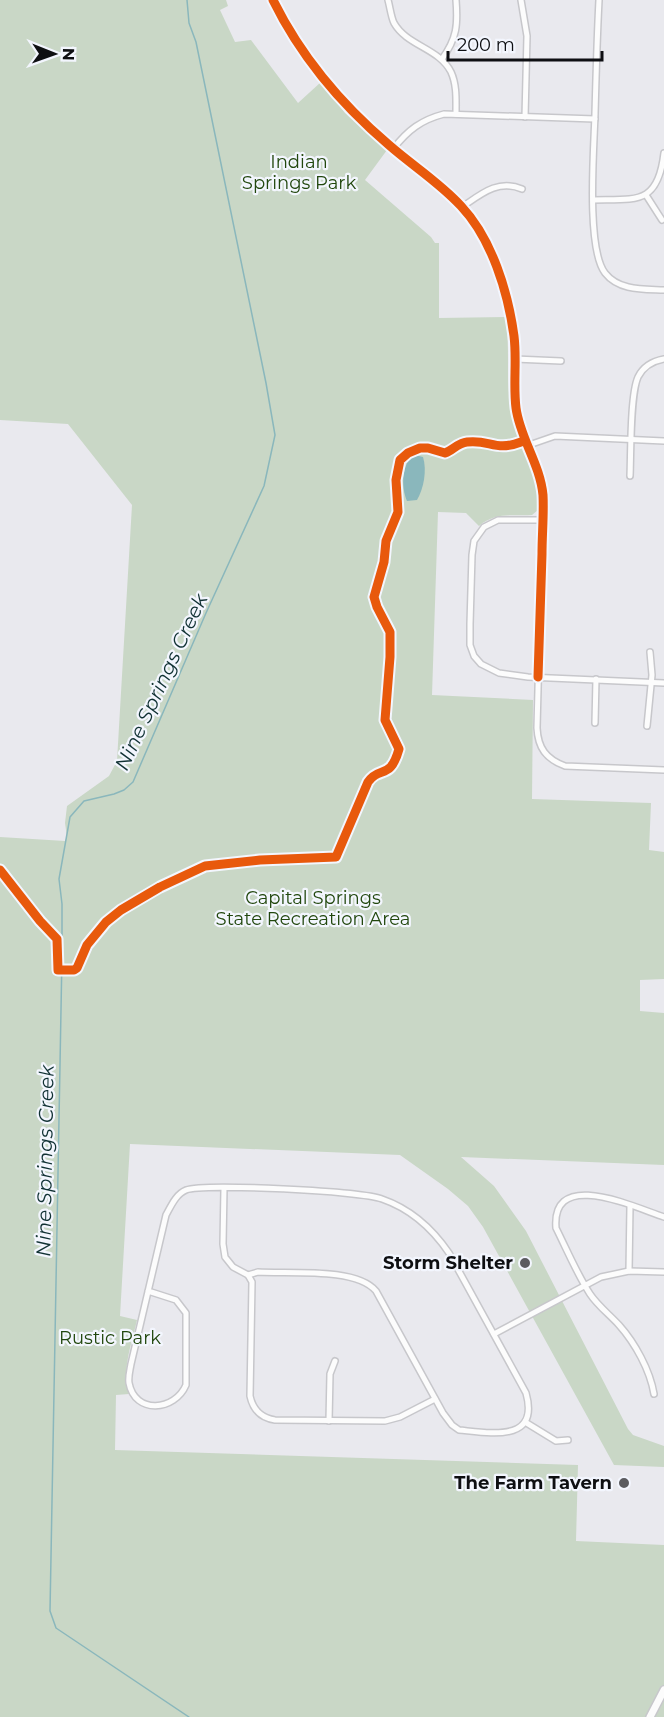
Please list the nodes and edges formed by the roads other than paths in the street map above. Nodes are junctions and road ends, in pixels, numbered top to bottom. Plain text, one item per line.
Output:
1 (273, 0) edge
2 (388, 0) edge
3 (456, 0) edge
4 (521, 0) edge
5 (599, 0) edge
6 (442, 59) junction
7 (456, 114) junction
8 (525, 117) junction
9 (595, 119) junction
10 (393, 149) junction
11 (664, 153) edge
12 (522, 189) dead end
13 (646, 195) junction
14 (593, 200) junction
15 (462, 207) junction
16 (662, 220) dead end
17 (664, 290) edge
18 (515, 359) junction
19 (664, 359) edge
20 (561, 361) dead end
21 (632, 440) junction
22 (664, 441) edge
23 (529, 445) junction
24 (630, 476) dead end
25 (543, 520) junction
26 (650, 652) dead end
27 (538, 677) junction
28 (596, 679) junction
29 (650, 682) junction
30 (664, 683) edge
31 (595, 723) dead end
32 (648, 726) dead end
33 (664, 770) edge
34 (224, 1188) junction
35 (630, 1206) junction
36 (664, 1217) edge
37 (629, 1271) junction
38 (664, 1272) edge
39 (248, 1275) junction
40 (585, 1285) junction
41 (148, 1291) junction
42 (494, 1334) junction
43 (335, 1361) dead end
44 (654, 1394) dead end
45 (435, 1399) junction
46 (329, 1421) junction
47 (525, 1422) junction
48 (568, 1440) dead end
49 (664, 1690) edge
50 (650, 1717) edge

1 - 10 street
2 - 6 street
3 - 6 street
4 - 8 street
5 - 9 street
6 - 7 street
7 - 8 street
7 - 10 street
8 - 9 street
9 - 14 street
10 - 15 street
11 - 13 street
12 - 15 street
13 - 14 street
13 - 16 street
14 - 17 street
15 - 18 street
18 - 20 street
18 - 23 street
19 - 21 street
21 - 22 street
21 - 23 street
21 - 24 street
23 - 25 street
25 - 27 street
25 - 27 street
26 - 29 street
27 - 28 street
27 - 33 street
28 - 29 street
28 - 31 street
29 - 30 street
29 - 32 street
34 - 39 street
34 - 41 street
34 - 42 street
35 - 36 street
35 - 37 street
35 - 40 street
37 - 38 street
37 - 40 street
39 - 45 street
39 - 46 street
40 - 42 street
40 - 44 street
41 - 41 street
42 - 47 street
43 - 46 street
45 - 46 street
45 - 47 street
47 - 48 street
49 - 50 street

